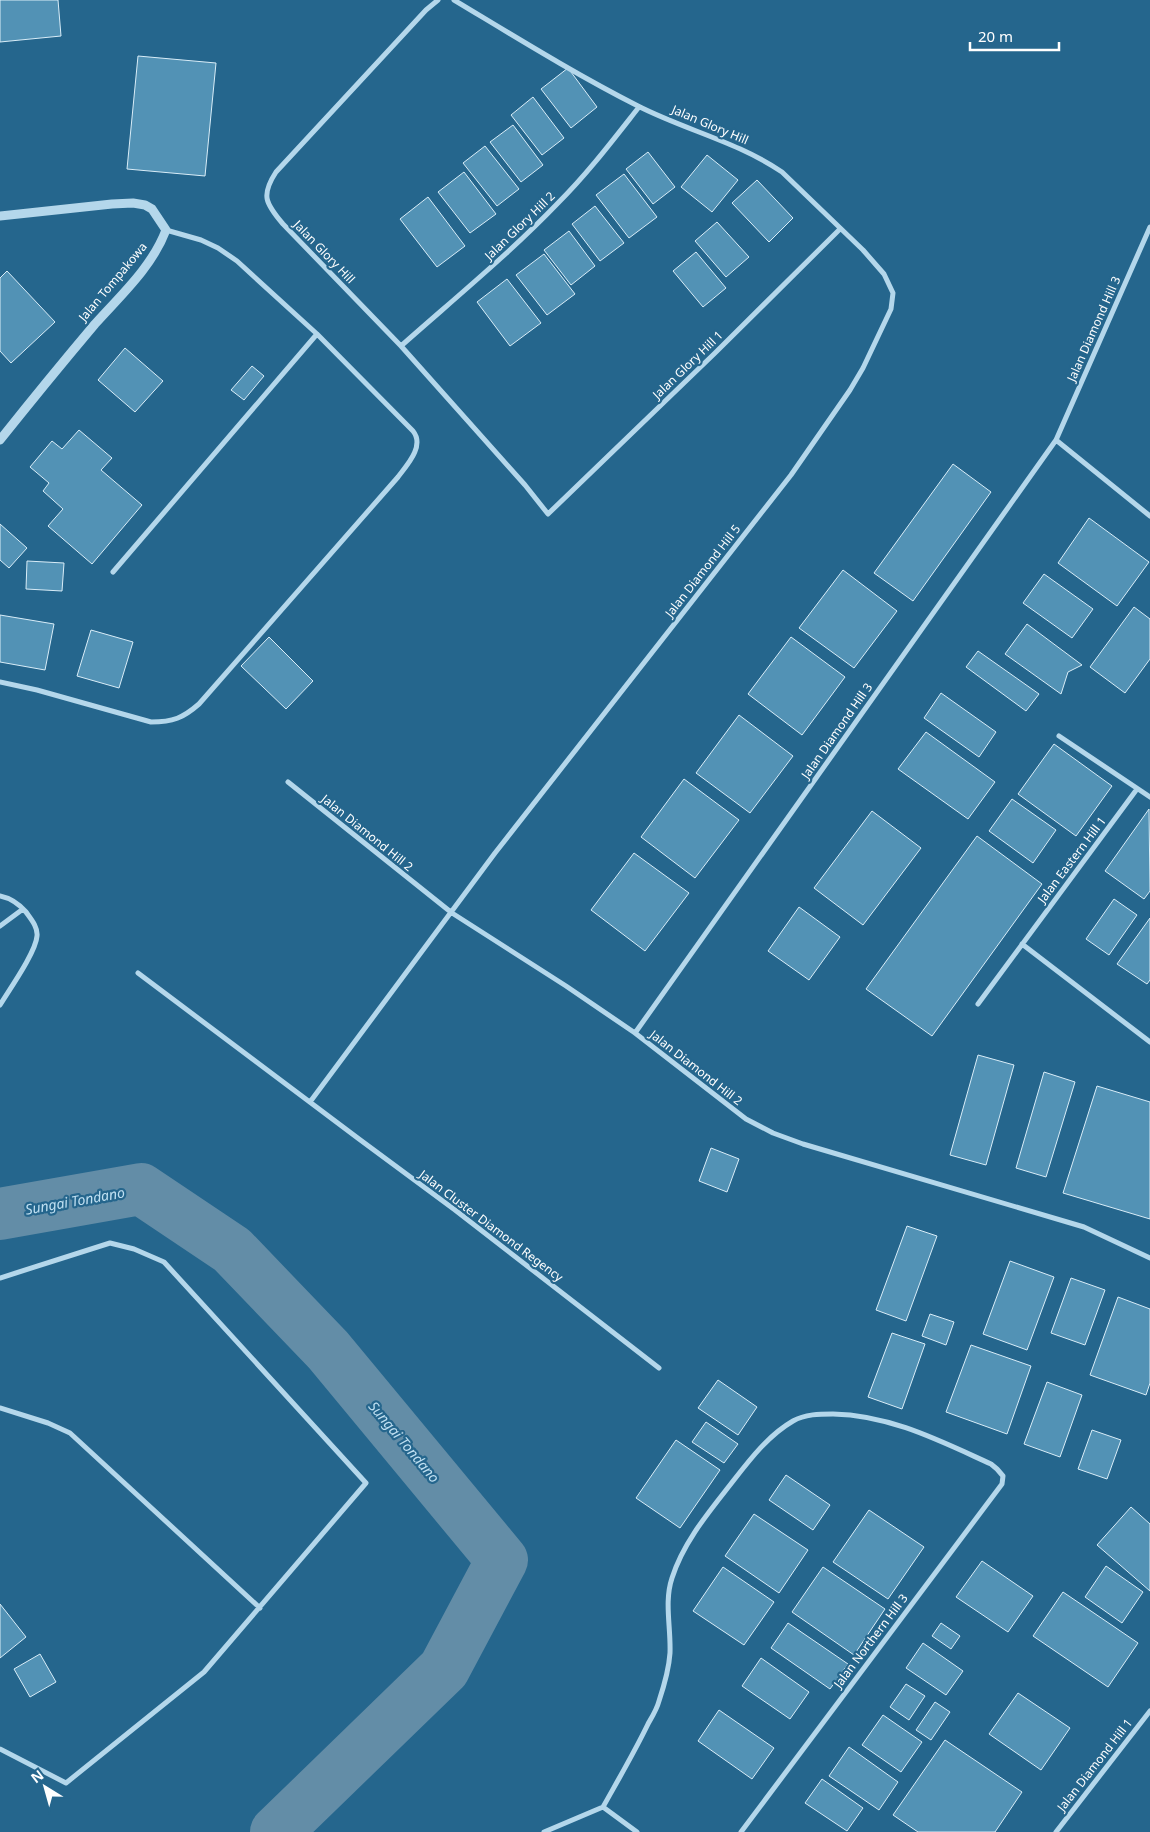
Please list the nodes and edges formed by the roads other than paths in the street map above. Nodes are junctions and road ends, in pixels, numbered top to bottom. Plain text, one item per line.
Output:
1 (438, 0) edge
2 (454, 0) edge
3 (639, 107) junction
4 (0, 216) edge
5 (1150, 226) edge
6 (840, 229) junction
7 (166, 230) junction
8 (317, 334) junction
9 (400, 346) junction
10 (0, 440) edge
11 (1056, 440) junction
12 (548, 514) joint
13 (1150, 516) edge
14 (113, 572) dead end
15 (0, 682) edge
16 (1059, 736) dead end
17 (288, 782) dead end
18 (1137, 788) junction
19 (1150, 797) edge
20 (0, 896) edge
21 (23, 909) junction
22 (452, 913) junction
23 (0, 926) edge
24 (1022, 944) junction
25 (138, 973) dead end
26 (978, 1004) dead end
27 (0, 1005) edge
28 (635, 1033) junction
29 (1150, 1042) edge
30 (310, 1102) junction
31 (1150, 1258) edge
32 (0, 1278) edge
33 (659, 1368) dead end
34 (0, 1408) edge
35 (260, 1608) junction
36 (1150, 1711) edge
37 (0, 1749) edge
38 (603, 1807) junction
39 (544, 1832) edge
40 (637, 1832) edge
41 (741, 1832) edge
42 (1056, 1832) edge

1 - 9 street, Jalan Glory Hill
2 - 3 street, Jalan Glory Hill
3 - 6 street, Jalan Glory Hill
3 - 9 street, Jalan Glory Hill 2
4 - 7 street
5 - 11 street, Jalan Diamond Hill 3
6 - 12 street, Jalan Glory Hill 1
6 - 22 street, Jalan Diamond Hill 5
7 - 8 street
7 - 10 street, Jalan Tompakowa
8 - 14 street
8 - 15 street
9 - 12 street, Jalan Glory Hill
11 - 13 street
11 - 28 street, Jalan Diamond Hill 3
16 - 18 street
17 - 22 street, Jalan Diamond Hill 2
18 - 19 street
18 - 24 street, Jalan Eastern Hill 1
20 - 21 street
21 - 23 street
21 - 27 street
22 - 28 street, Jalan Diamond Hill 2
22 - 30 street
24 - 26 street, Jalan Eastern Hill 1
24 - 29 street
25 - 30 street, Jalan Cluster Diamond Regency
28 - 31 street, Jalan Diamond Hill 2
30 - 33 street, Jalan Cluster Diamond Regency
32 - 35 street
34 - 35 street
35 - 37 street
36 - 42 street, Jalan Diamond Hill 1
38 - 39 street
38 - 40 street
38 - 41 street, Jalan Northern Hill 3

